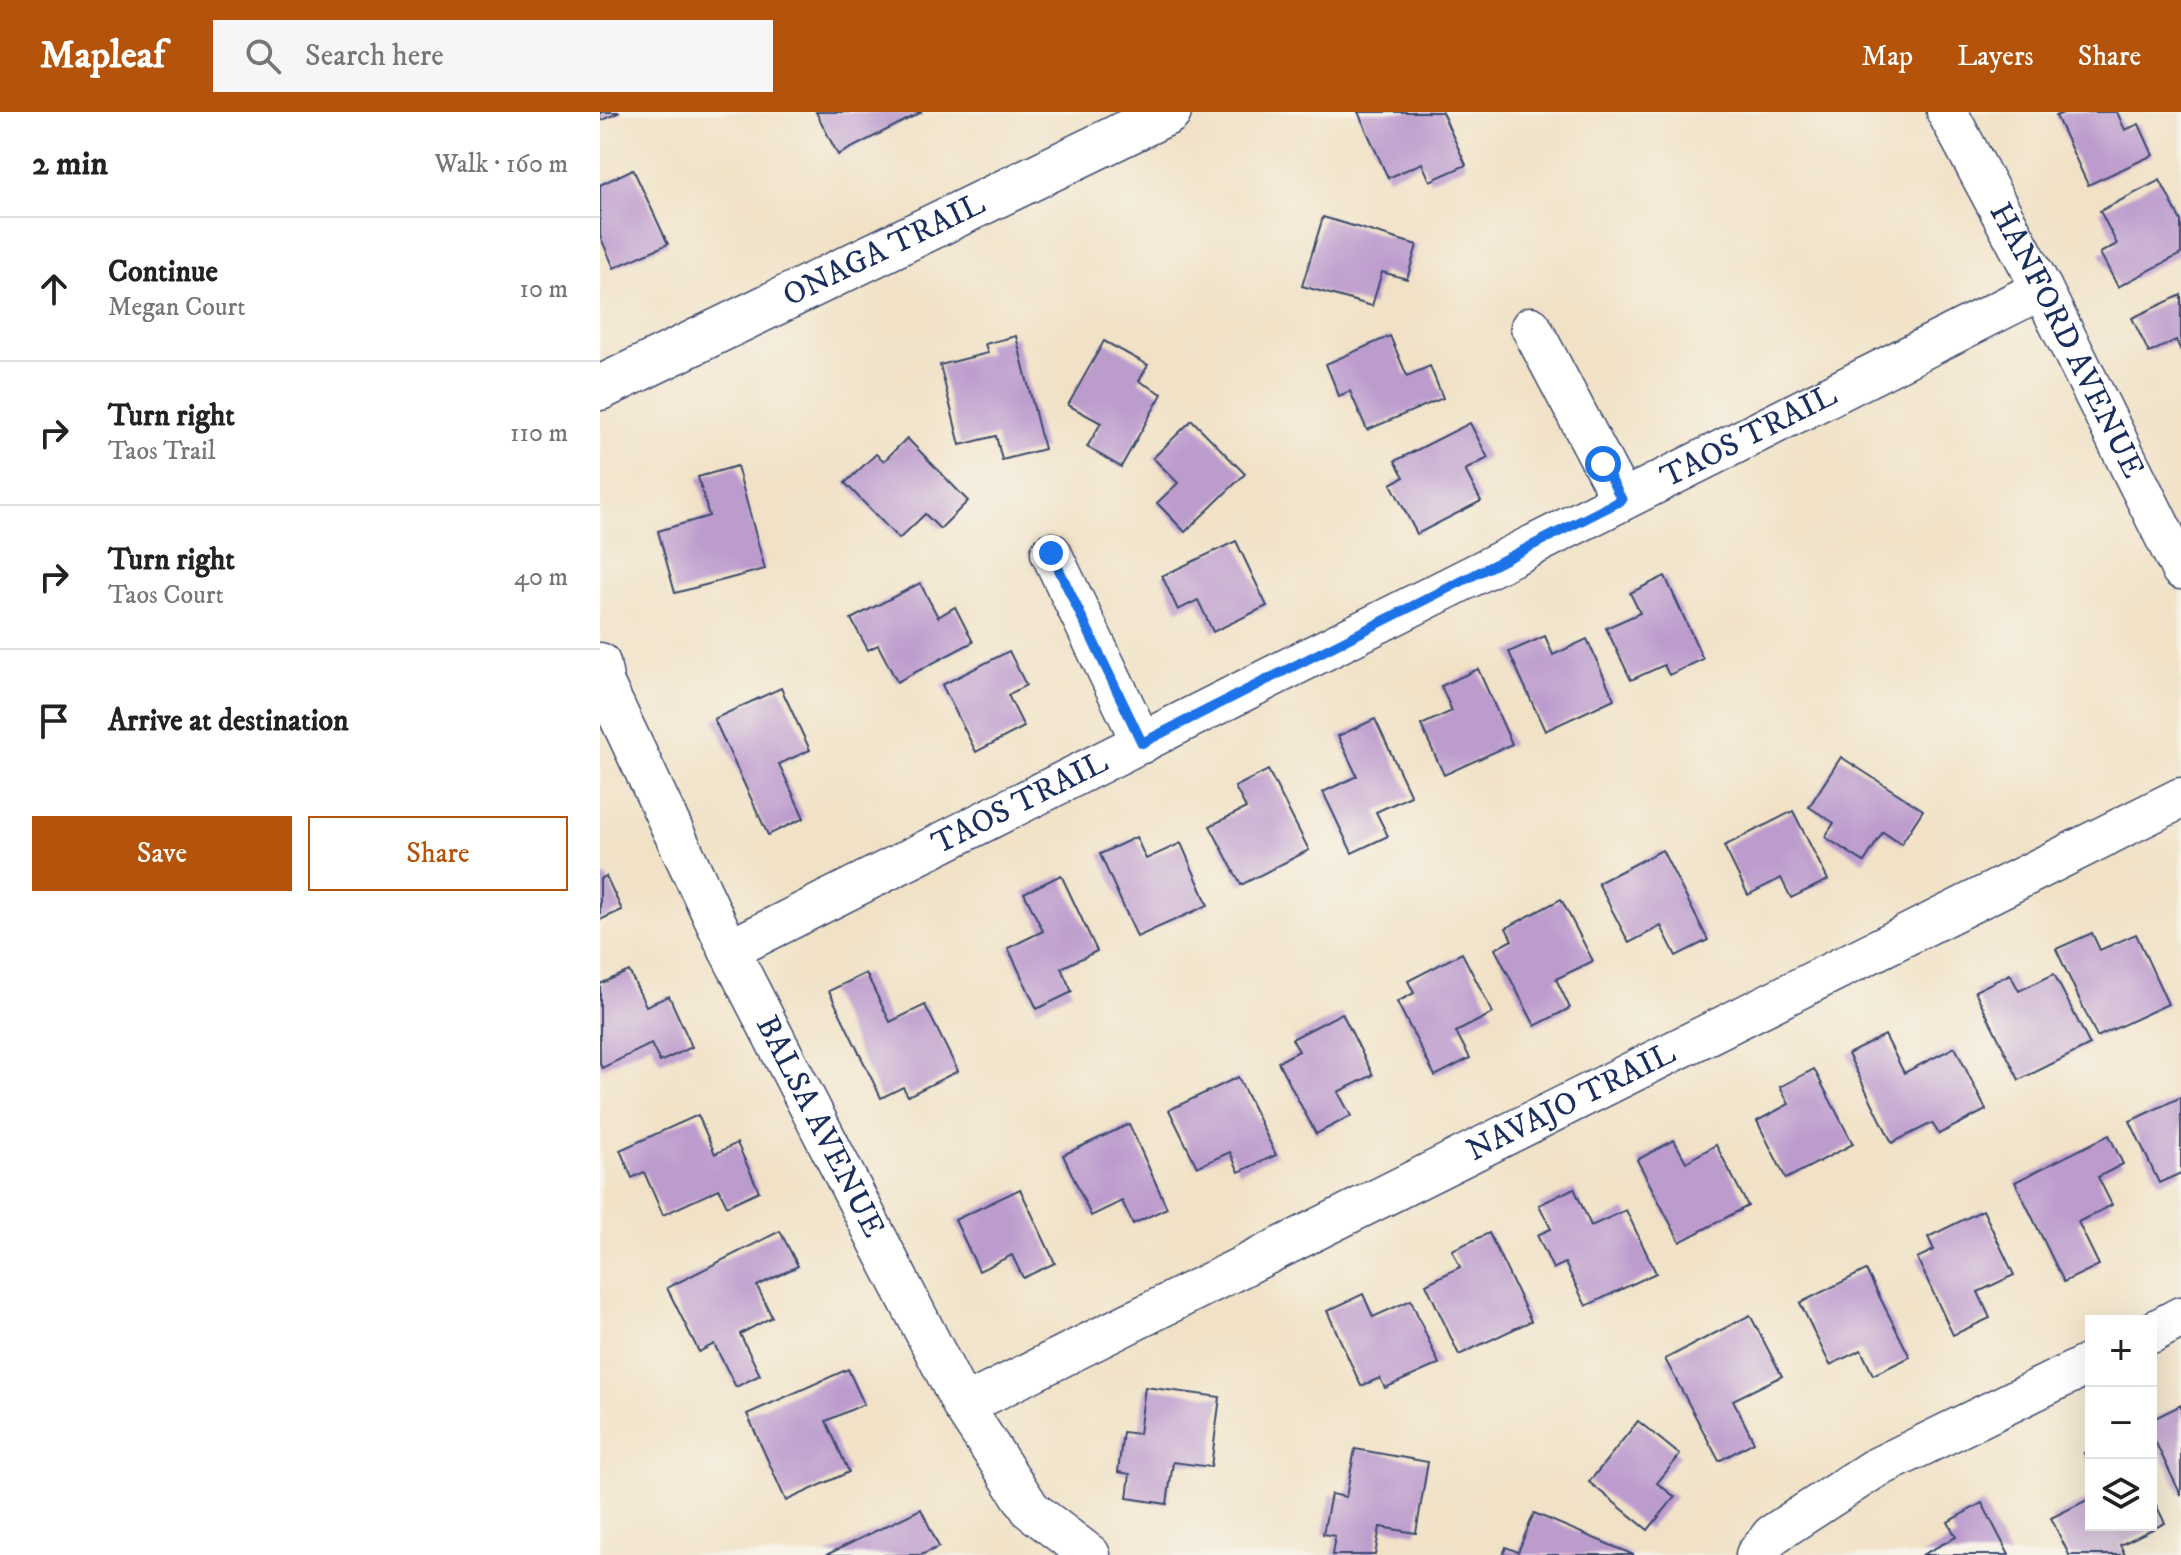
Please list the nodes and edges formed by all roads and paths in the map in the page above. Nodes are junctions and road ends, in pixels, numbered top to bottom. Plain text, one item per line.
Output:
1 (1947, 112) edge
2 (1150, 116) edge
3 (2042, 289) junction
4 (1531, 327) dead end
5 (600, 388) edge
6 (1622, 500) junction
7 (1051, 553) dead end
8 (2181, 569) edge
9 (600, 663) edge
10 (1142, 743) junction
11 (2181, 798) edge
12 (729, 950) junction
13 (2181, 1317) edge
14 (2157, 1330) edge
15 (2085, 1366) edge
16 (963, 1406) junction
17 (1090, 1555) edge
18 (1756, 1555) edge

1 - 3 street, HANFORD AVENUE
2 - 5 street, ONAGA TRAIL
3 - 6 street, TAOS TRAIL
3 - 8 street, HANFORD AVENUE
4 - 6 street
6 - 10 street, TAOS TRAIL
7 - 10 street
9 - 12 street, BALSA AVENUE
10 - 12 street, TAOS TRAIL
11 - 16 street, NAVAJO TRAIL
12 - 16 street, BALSA AVENUE
13 - 14 street
15 - 18 street
16 - 17 street, BALSA AVENUE

